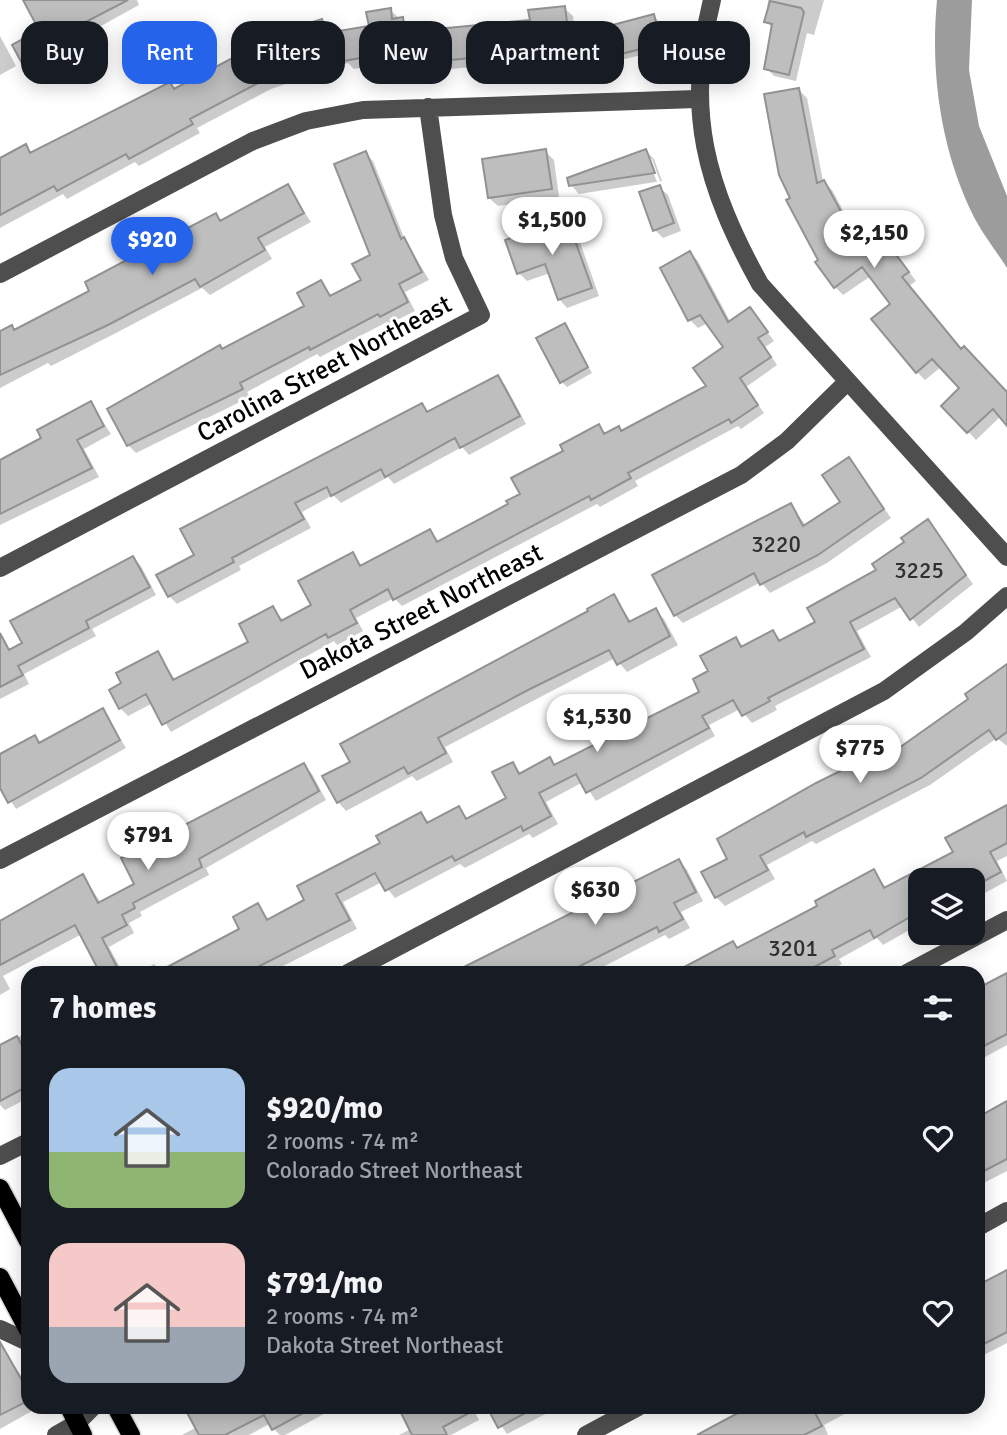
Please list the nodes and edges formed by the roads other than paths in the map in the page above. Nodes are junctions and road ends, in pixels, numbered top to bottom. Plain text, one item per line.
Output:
1 (712, 0) edge
2 (697, 99) junction
3 (428, 107) junction
4 (0, 274) edge
5 (847, 382) junction
6 (1007, 556) edge
7 (0, 568) edge
8 (1007, 596) edge
9 (0, 860) edge
10 (1007, 920) edge
11 (361, 966) edge
12 (920, 966) edge
13 (21, 1146) edge
14 (0, 1156) edge
15 (0, 1188) edge
16 (1007, 1212) edge
17 (985, 1223) edge
18 (21, 1228) edge
19 (0, 1277) edge
20 (21, 1317) edge
21 (0, 1329) edge
22 (21, 1339) edge
23 (120, 1414) edge
24 (625, 1414) edge
25 (76, 1422) edge
26 (56, 1435) edge
27 (131, 1435) edge
28 (586, 1435) edge

1 - 2 street
2 - 3 street
2 - 5 street
3 - 4 street
3 - 7 street, Carolina Street Northeast
5 - 6 street
5 - 9 street, Dakota Street Northeast
8 - 11 street
10 - 12 street
13 - 14 street
15 - 18 main road
16 - 17 street
19 - 20 main road
21 - 22 street
23 - 27 main road
24 - 28 street
25 - 26 street

